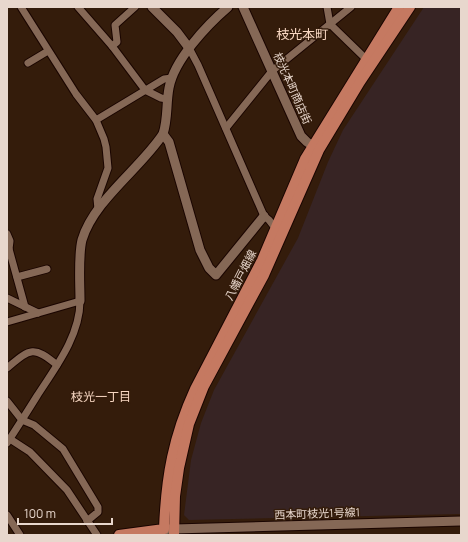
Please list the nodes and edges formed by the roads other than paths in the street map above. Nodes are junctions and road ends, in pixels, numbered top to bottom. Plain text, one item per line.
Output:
1 (21, 7) edge
2 (78, 7) edge
3 (135, 7) edge
4 (152, 7) edge
5 (228, 7) edge
6 (243, 7) edge
7 (327, 7) edge
8 (350, 7) edge
9 (399, 7) edge
10 (410, 7) edge
11 (330, 24) junction
12 (112, 46) junction
13 (189, 48) junction
14 (48, 51) junction
15 (366, 60) junction
16 (28, 62) dead end
17 (272, 71) junction
18 (172, 78) junction
19 (145, 90) junction
20 (167, 99) junction
21 (96, 120) junction
22 (226, 128) junction
23 (163, 134) junction
24 (315, 148) junction
25 (98, 209) junction
26 (264, 216) junction
27 (276, 229) junction
28 (7, 234) edge
29 (8, 250) edge
30 (46, 269) dead end
31 (17, 277) junction
32 (7, 298) edge
33 (80, 301) junction
34 (25, 307) junction
35 (38, 313) junction
36 (7, 322) edge
37 (57, 365) junction
38 (7, 368) edge
39 (7, 401) edge
40 (22, 420) junction
41 (9, 441) edge
42 (7, 515) edge
43 (87, 521) junction
44 (461, 521) edge
45 (169, 532) edge
46 (20, 535) edge
47 (97, 535) edge
48 (119, 535) edge

1 - 14 street
2 - 12 street
3 - 12 street
4 - 13 street
5 - 13 street
6 - 17 street, 枝光本町商店街
7 - 11 street
8 - 11 street
9 - 15 main road, 八幡戸畑線
10 - 24 main road, 八幡戸畑線
11 - 15 street
11 - 17 street
12 - 19 street
13 - 18 street
13 - 22 street
14 - 16 street
14 - 21 street
15 - 24 main road, 八幡戸畑線
17 - 22 street
17 - 24 street, 枝光本町商店街
18 - 19 street
18 - 20 street
19 - 20 street
19 - 21 street
20 - 23 street
21 - 25 street
22 - 26 street
23 - 25 street
23 - 26 street
24 - 27 main road, 八幡戸畑線
24 - 45 main road, 八幡戸畑線
25 - 33 street
26 - 27 street
27 - 45 main road, 八幡戸畑線
28 - 29 street
29 - 31 street
30 - 31 street
31 - 34 street
32 - 34 street
33 - 35 street
33 - 37 street
34 - 35 street
35 - 36 street
37 - 38 street
37 - 40 street
39 - 40 street
40 - 41 street
40 - 43 street
41 - 43 street
42 - 46 street
43 - 47 street
44 - 45 street, 西本町枝光1号線1
45 - 48 main road

